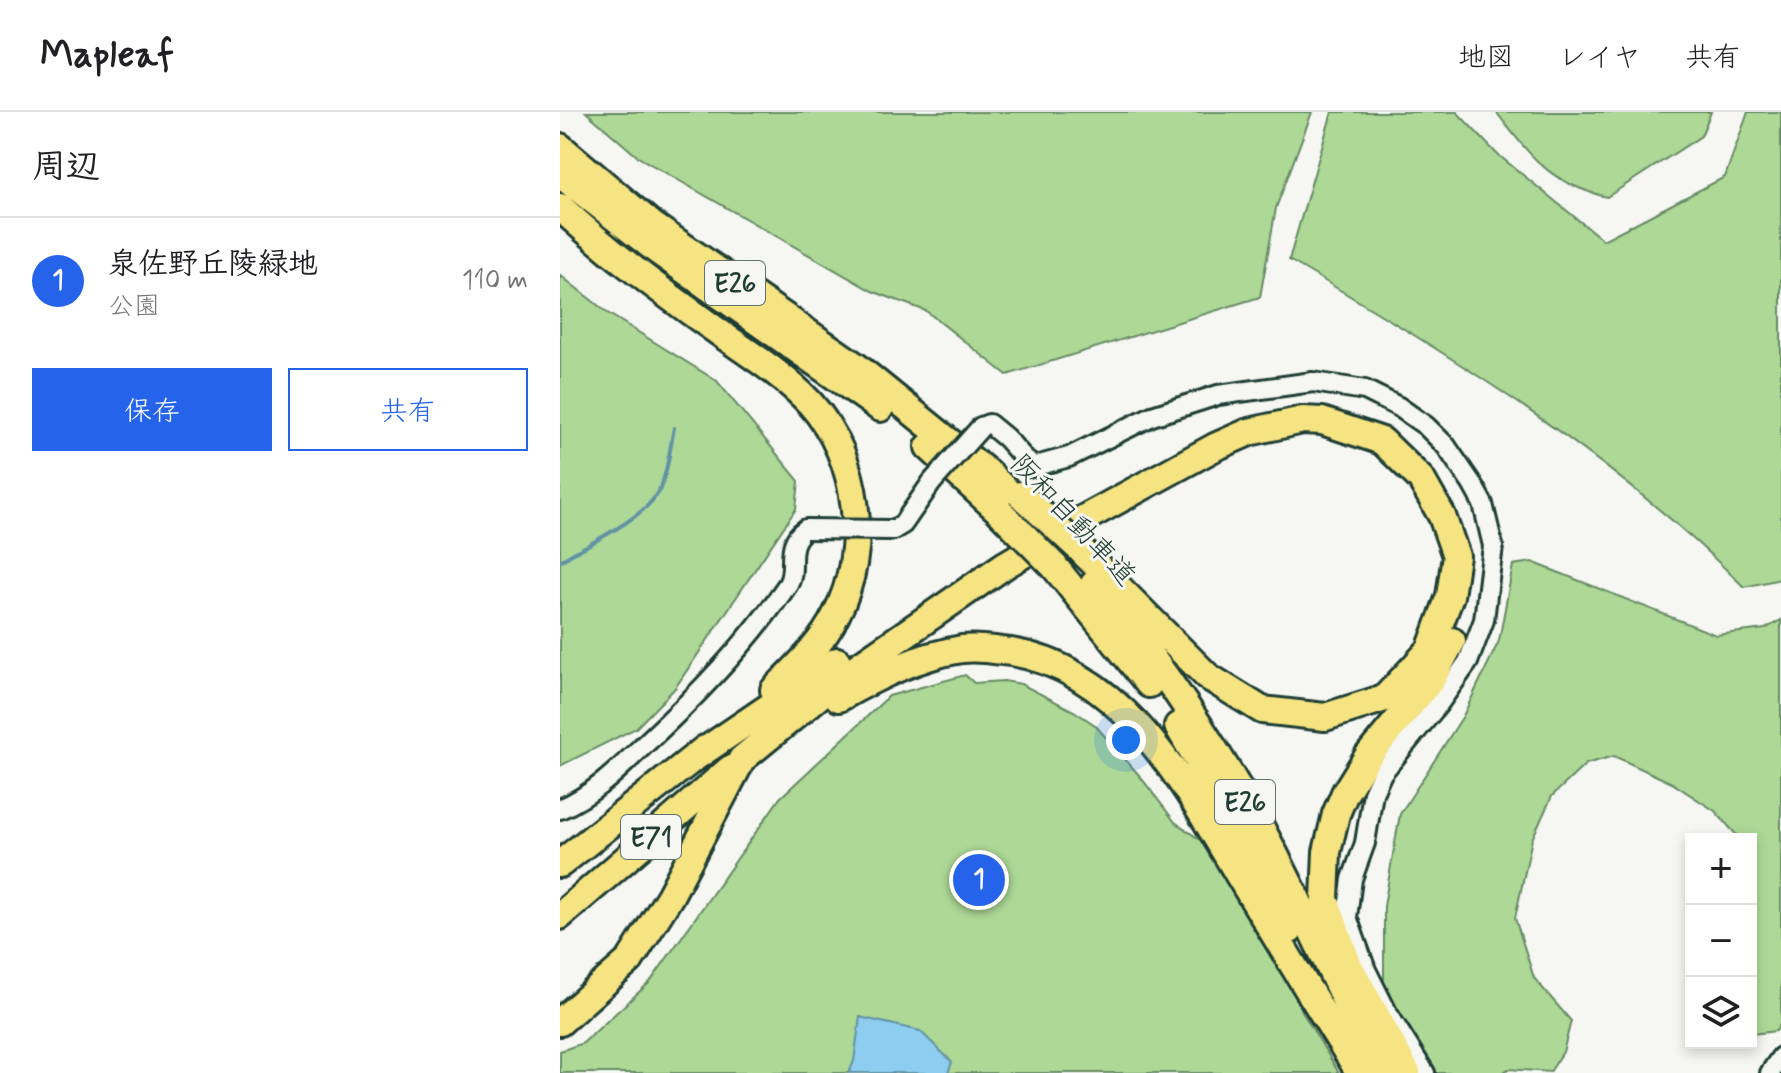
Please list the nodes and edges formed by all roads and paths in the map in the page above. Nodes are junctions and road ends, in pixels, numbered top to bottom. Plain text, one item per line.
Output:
1 (560, 147) edge
2 (560, 174) edge
3 (560, 207) edge
4 (848, 372) junction
5 (1013, 502) junction
6 (1068, 557) junction
7 (750, 751) junction
8 (691, 760) junction
9 (636, 805) junction
10 (560, 809) edge
11 (560, 845) edge
12 (560, 864) edge
13 (560, 916) edge
14 (560, 1022) edge
15 (1781, 1057) edge
16 (1361, 1073) edge
17 (1384, 1073) edge
18 (1407, 1073) edge
19 (1425, 1073) edge
20 (1770, 1073) edge

1 - 4 highway, 阪和自動車道 / E26
2 - 4 highway, 阪和自動車道 / E26
3 - 8 highway
4 - 5 highway, 阪和自動車道 / E26
4 - 5 highway, 阪和自動車道 / E26
5 - 6 highway, 阪和自動車道 / E26, bridge
6 - 7 highway
6 - 16 highway, 阪和自動車道 / E26
6 - 17 highway, 阪和自動車道 / E26
7 - 13 highway, E71
7 - 14 highway
7 - 16 highway
8 - 9 highway, E71
8 - 18 highway
9 - 11 highway
9 - 12 highway, E71
10 - 19 street, bridge
15 - 20 street

